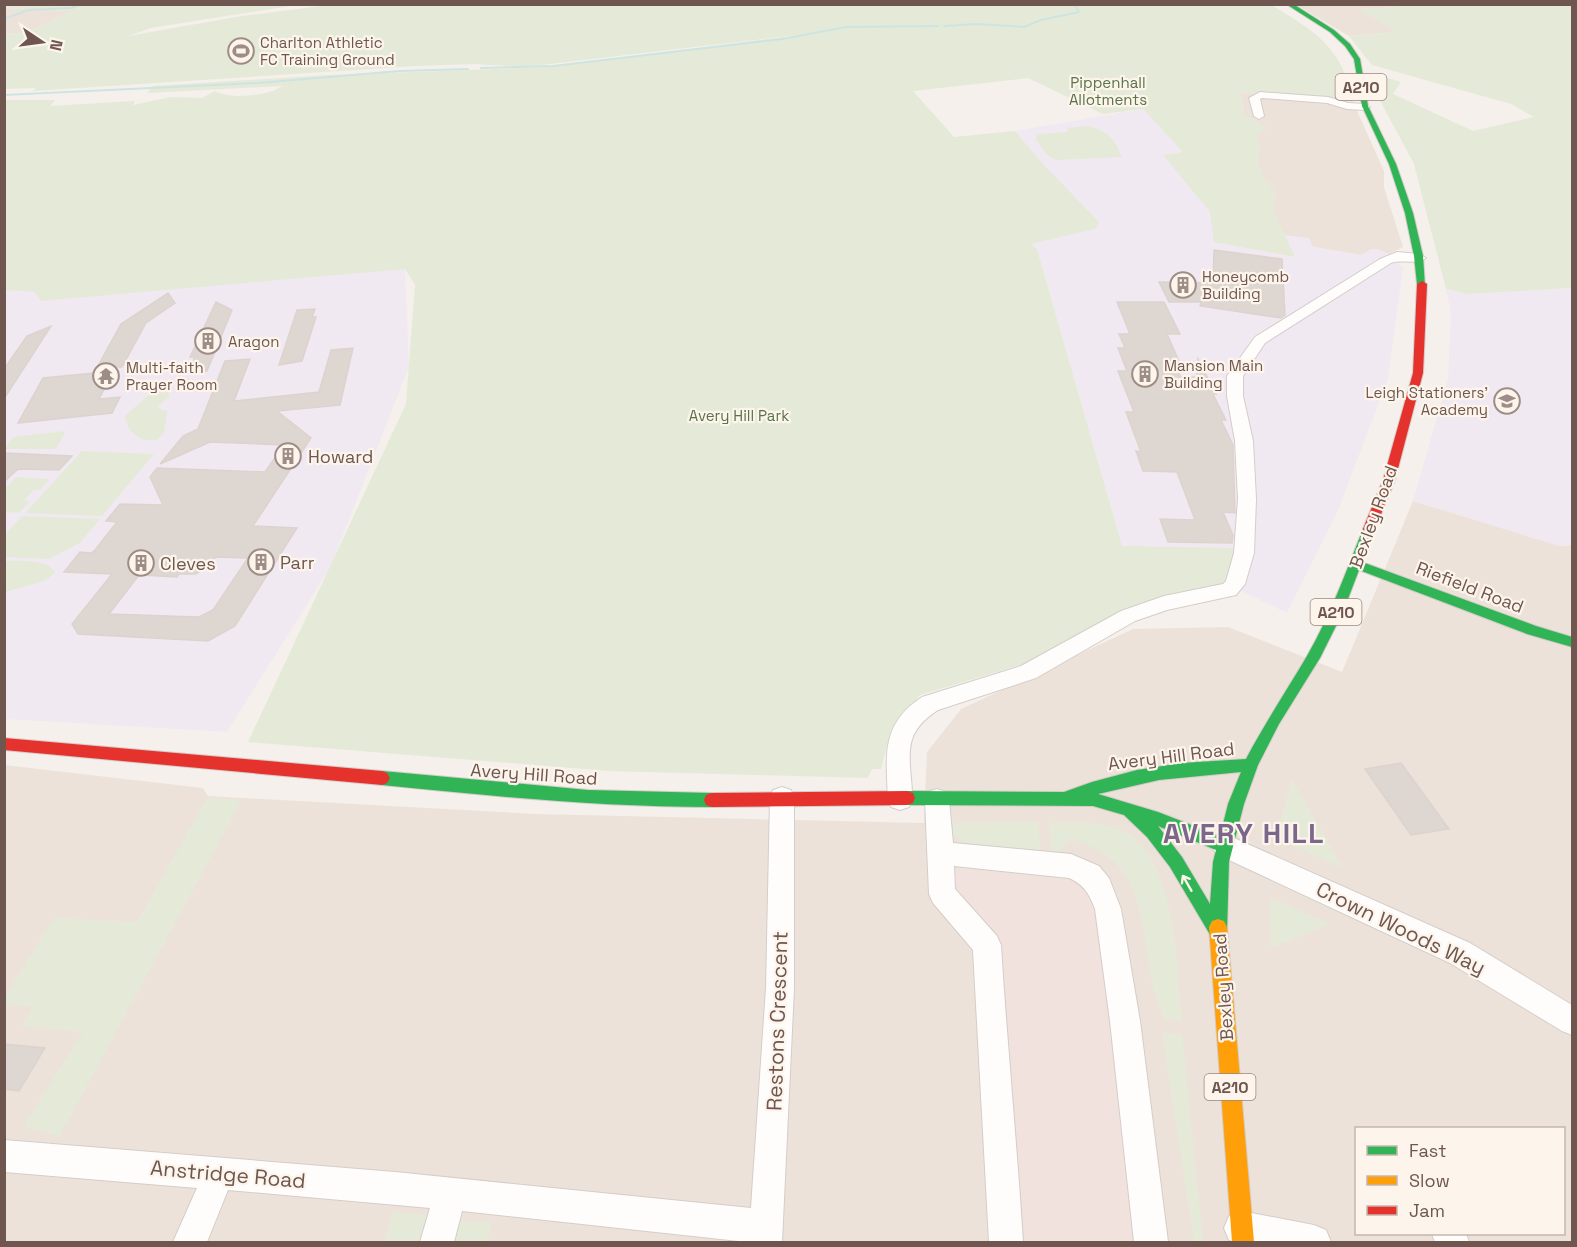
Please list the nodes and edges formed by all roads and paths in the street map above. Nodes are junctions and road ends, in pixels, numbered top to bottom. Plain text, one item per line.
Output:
1 (1288, 4) edge
2 (1365, 107) junction
3 (1259, 116) dead end
4 (1419, 258) junction
5 (1356, 564) junction
6 (1572, 642) edge
7 (4, 744) edge
8 (1251, 765) junction
9 (782, 798) junction
10 (900, 799) junction
11 (1062, 799) junction
12 (937, 800) junction
13 (1123, 807) junction
14 (1225, 846) junction
15 (941, 853) junction
16 (1218, 932) junction
17 (1572, 1021) edge
18 (4, 1156) edge
19 (220, 1172) junction
20 (451, 1194) junction
21 (766, 1234) edge
22 (1242, 1235) edge
23 (190, 1242) edge
24 (436, 1242) edge
25 (1006, 1242) edge
26 (1151, 1242) edge
27 (1314, 1242) edge

1 - 2 main road, Bexley Road / A210
2 - 3 street
2 - 4 main road, Bexley Road / A210
4 - 5 main road, Bexley Road / A210
4 - 10 street
5 - 6 main road, Riefield Road
5 - 8 main road, Bexley Road / A210
7 - 9 main road, Avery Hill Road
8 - 11 main road, Avery Hill Road
8 - 14 main road, Bexley Road / A210
9 - 10 main road, Avery Hill Road
9 - 21 street, Restons Crescent
10 - 12 main road, Avery Hill Road
11 - 12 main road, Avery Hill Road
11 - 13 main road, Avery Hill Road
12 - 15 street
13 - 14 main road, Avery Hill Road
16 -> 13 main road, Avery Hill Road
14 - 16 main road, Bexley Road / A210
14 - 17 street, Crown Woods Way
15 - 25 street
15 - 26 street
16 - 22 main road, Bexley Road / A210
18 - 19 street, Anstridge Road
19 - 20 street, Anstridge Road
19 - 23 street
20 - 21 street, Anstridge Road
20 - 24 street
22 - 27 street, Bexley Road

